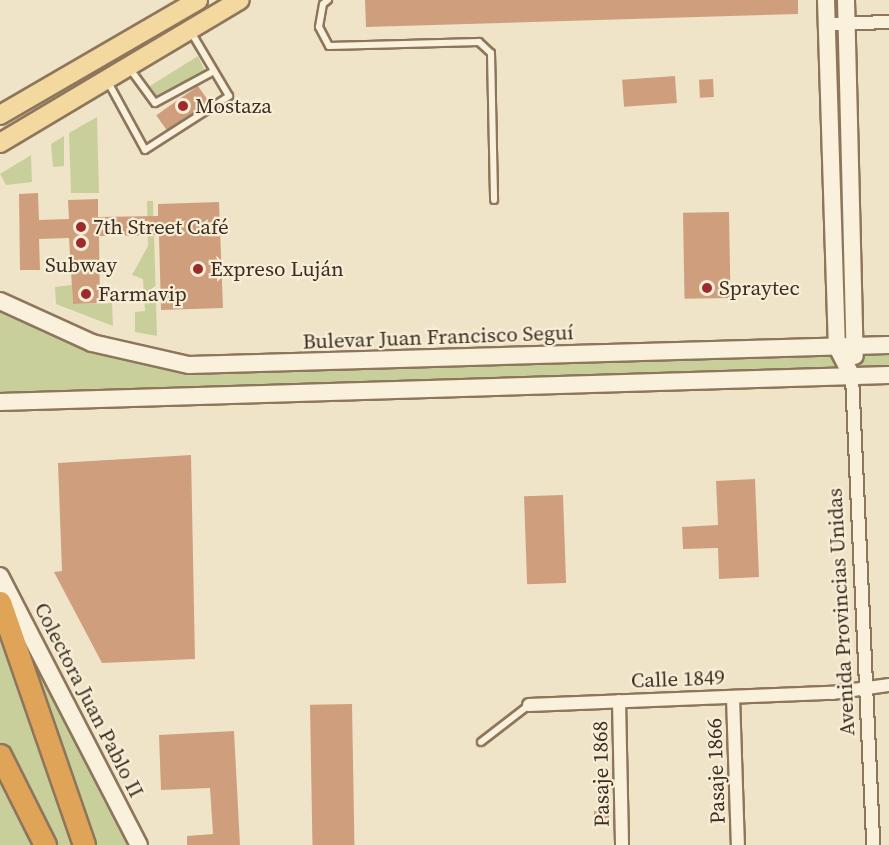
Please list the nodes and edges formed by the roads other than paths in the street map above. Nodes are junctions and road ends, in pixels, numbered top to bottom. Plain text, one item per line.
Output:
1 (198, 0) edge
2 (240, 0) edge
3 (328, 0) edge
4 (826, 0) edge
5 (846, 0) edge
6 (889, 22) edge
7 (847, 23) junction
8 (826, 24) junction
9 (189, 30) junction
10 (128, 66) junction
11 (214, 71) junction
12 (106, 79) junction
13 (0, 115) edge
14 (0, 143) edge
15 (494, 200) dead end
16 (0, 302) edge
17 (889, 345) edge
18 (857, 346) junction
19 (837, 347) junction
20 (889, 375) edge
21 (852, 376) junction
22 (0, 402) edge
23 (0, 576) edge
24 (0, 602) edge
25 (889, 685) edge
26 (868, 687) junction
27 (733, 697) junction
28 (619, 701) junction
29 (529, 705) joint
30 (481, 742) dead end
31 (0, 755) edge
32 (45, 845) edge
33 (84, 845) edge
34 (139, 845) edge
35 (622, 845) edge
36 (738, 845) edge
37 (873, 845) edge

1 - 13 main road
2 - 9 main road
3 - 15 lane
4 - 8 main road, Avenida Provincias Unidas
5 - 7 main road, Avenida Provincias Unidas
6 - 7 street
7 - 8 street
7 - 18 main road, Avenida Provincias Unidas
8 - 19 main road, Avenida Provincias Unidas
9 - 10 main road
9 - 11 lane
10 - 11 lane
10 - 12 main road
11 - 12 lane
12 - 14 main road
16 - 19 main road, Bulevar Juan Francisco Seguí
17 - 18 main road, Bulevar Juan Francisco Seguí
18 - 19 main road, Bulevar Juan Francisco Seguí
18 - 21 main road, Avenida Provincias Unidas
19 - 21 main road, Avenida Provincias Unidas
20 - 21 main road
21 - 22 main road
21 - 26 street, Avenida Provincias Unidas
23 - 34 main road, Colectora Juan Pablo II
24 - 33 highway
25 - 26 street, Calle 1849
26 - 27 street, Calle 1849
26 - 37 street, Avenida Provincias Unidas
27 - 28 street, Calle 1849
27 - 36 street, Pasaje 1866
28 - 29 street, Calle 1849
28 - 35 street, Pasaje 1868
29 - 30 lane, Calle 1849
31 - 32 highway

